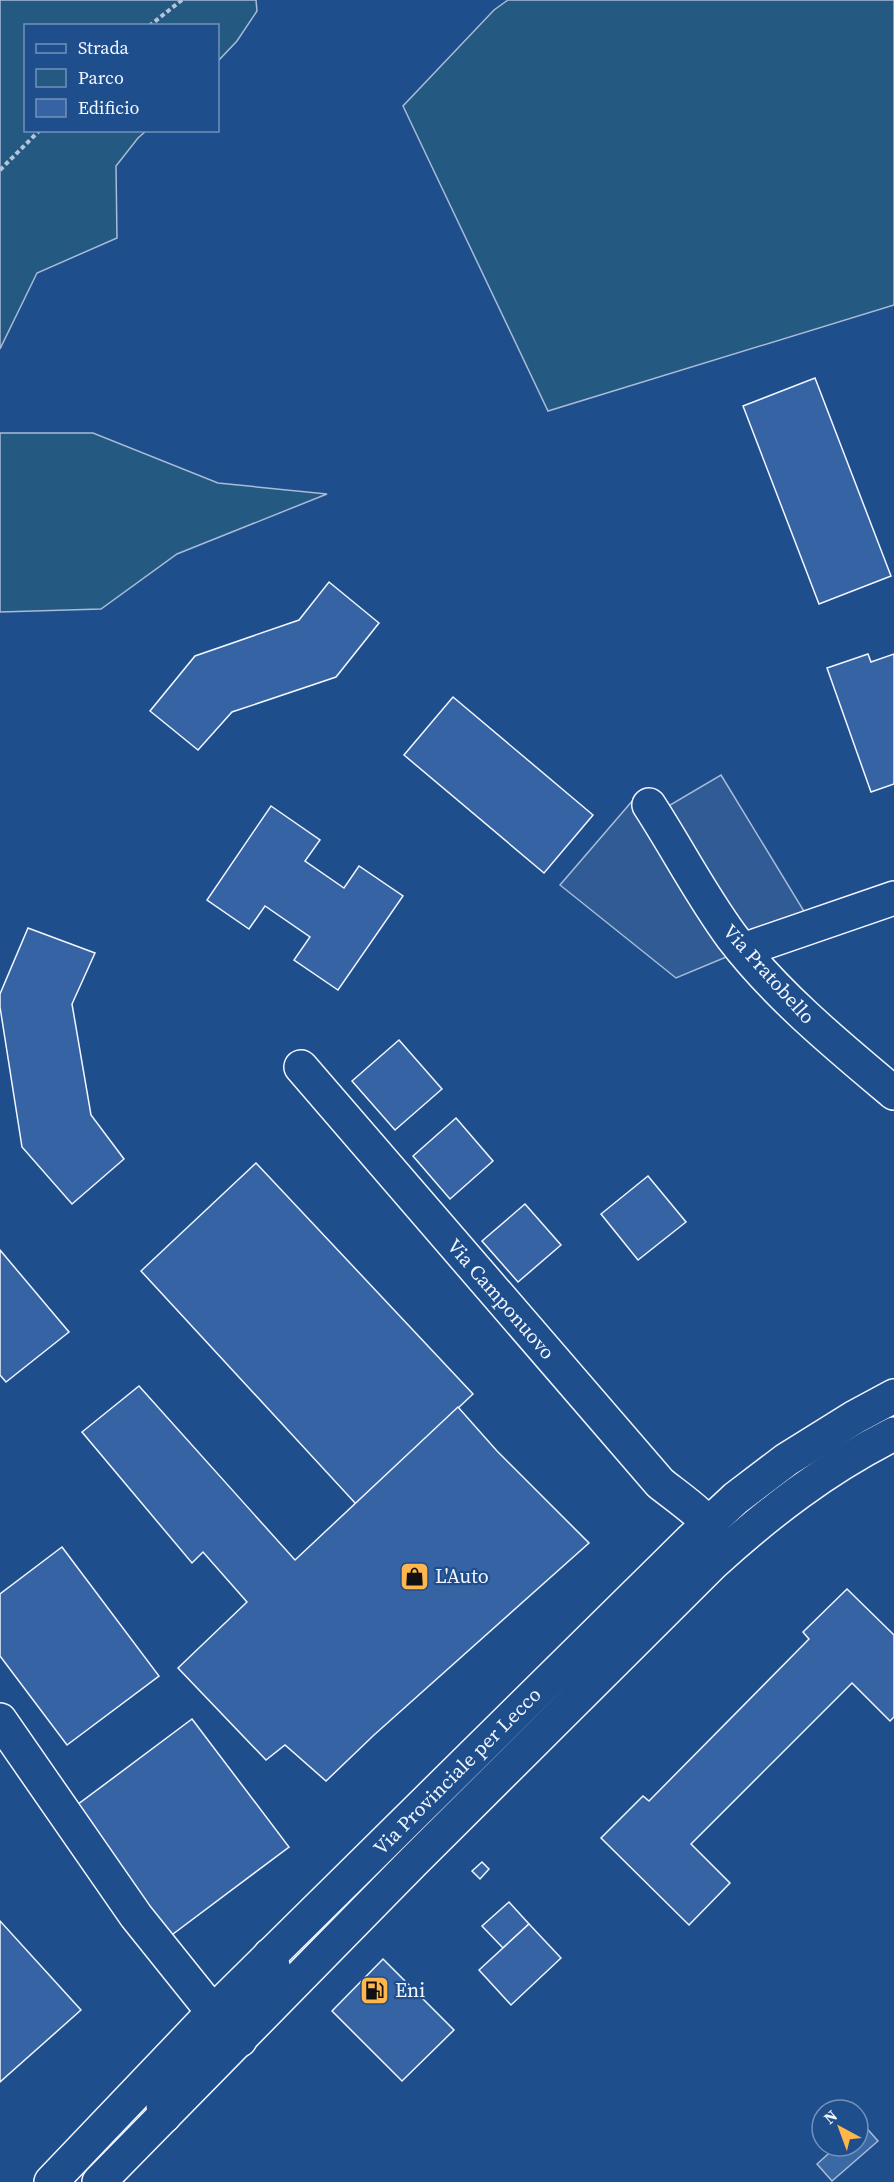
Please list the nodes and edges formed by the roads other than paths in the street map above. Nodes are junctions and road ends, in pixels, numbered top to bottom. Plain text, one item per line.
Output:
1 (649, 805) dead end
2 (894, 898) edge
3 (743, 950) junction
4 (301, 1066) dead end
5 (894, 1093) edge
6 (894, 1396) edge
7 (894, 1434) edge
8 (709, 1524) junction
9 (639, 1638) junction
10 (0, 1720) edge
11 (336, 1891) junction
12 (270, 1955) junction
13 (303, 1976) junction
14 (213, 2012) junction
15 (240, 2040) junction
16 (164, 2116) junction
17 (51, 2182) edge
18 (99, 2182) edge

1 - 3 main road, Via Pratobello
2 - 3 main road
3 - 5 main road, Via Pratobello
4 - 8 main road, Via Camponuovo
6 - 8 main road, Via Provinciale per Lecco
7 - 9 main road, Via Provinciale per Lecco
8 - 9 main road
8 - 11 main road, Via Provinciale per Lecco
9 - 13 main road, Via Provinciale per Lecco
10 - 14 main road
11 - 12 main road, Via Provinciale per Lecco
11 - 13 main road
12 - 14 main road, Via Provinciale per Lecco
12 - 15 main road
13 - 15 main road, Via Provinciale per Lecco
14 - 16 main road
14 - 17 main road, Via Provinciale per Lecco
15 - 16 main road, Via Provinciale per Lecco
16 - 18 main road, Via Provinciale per Lecco

